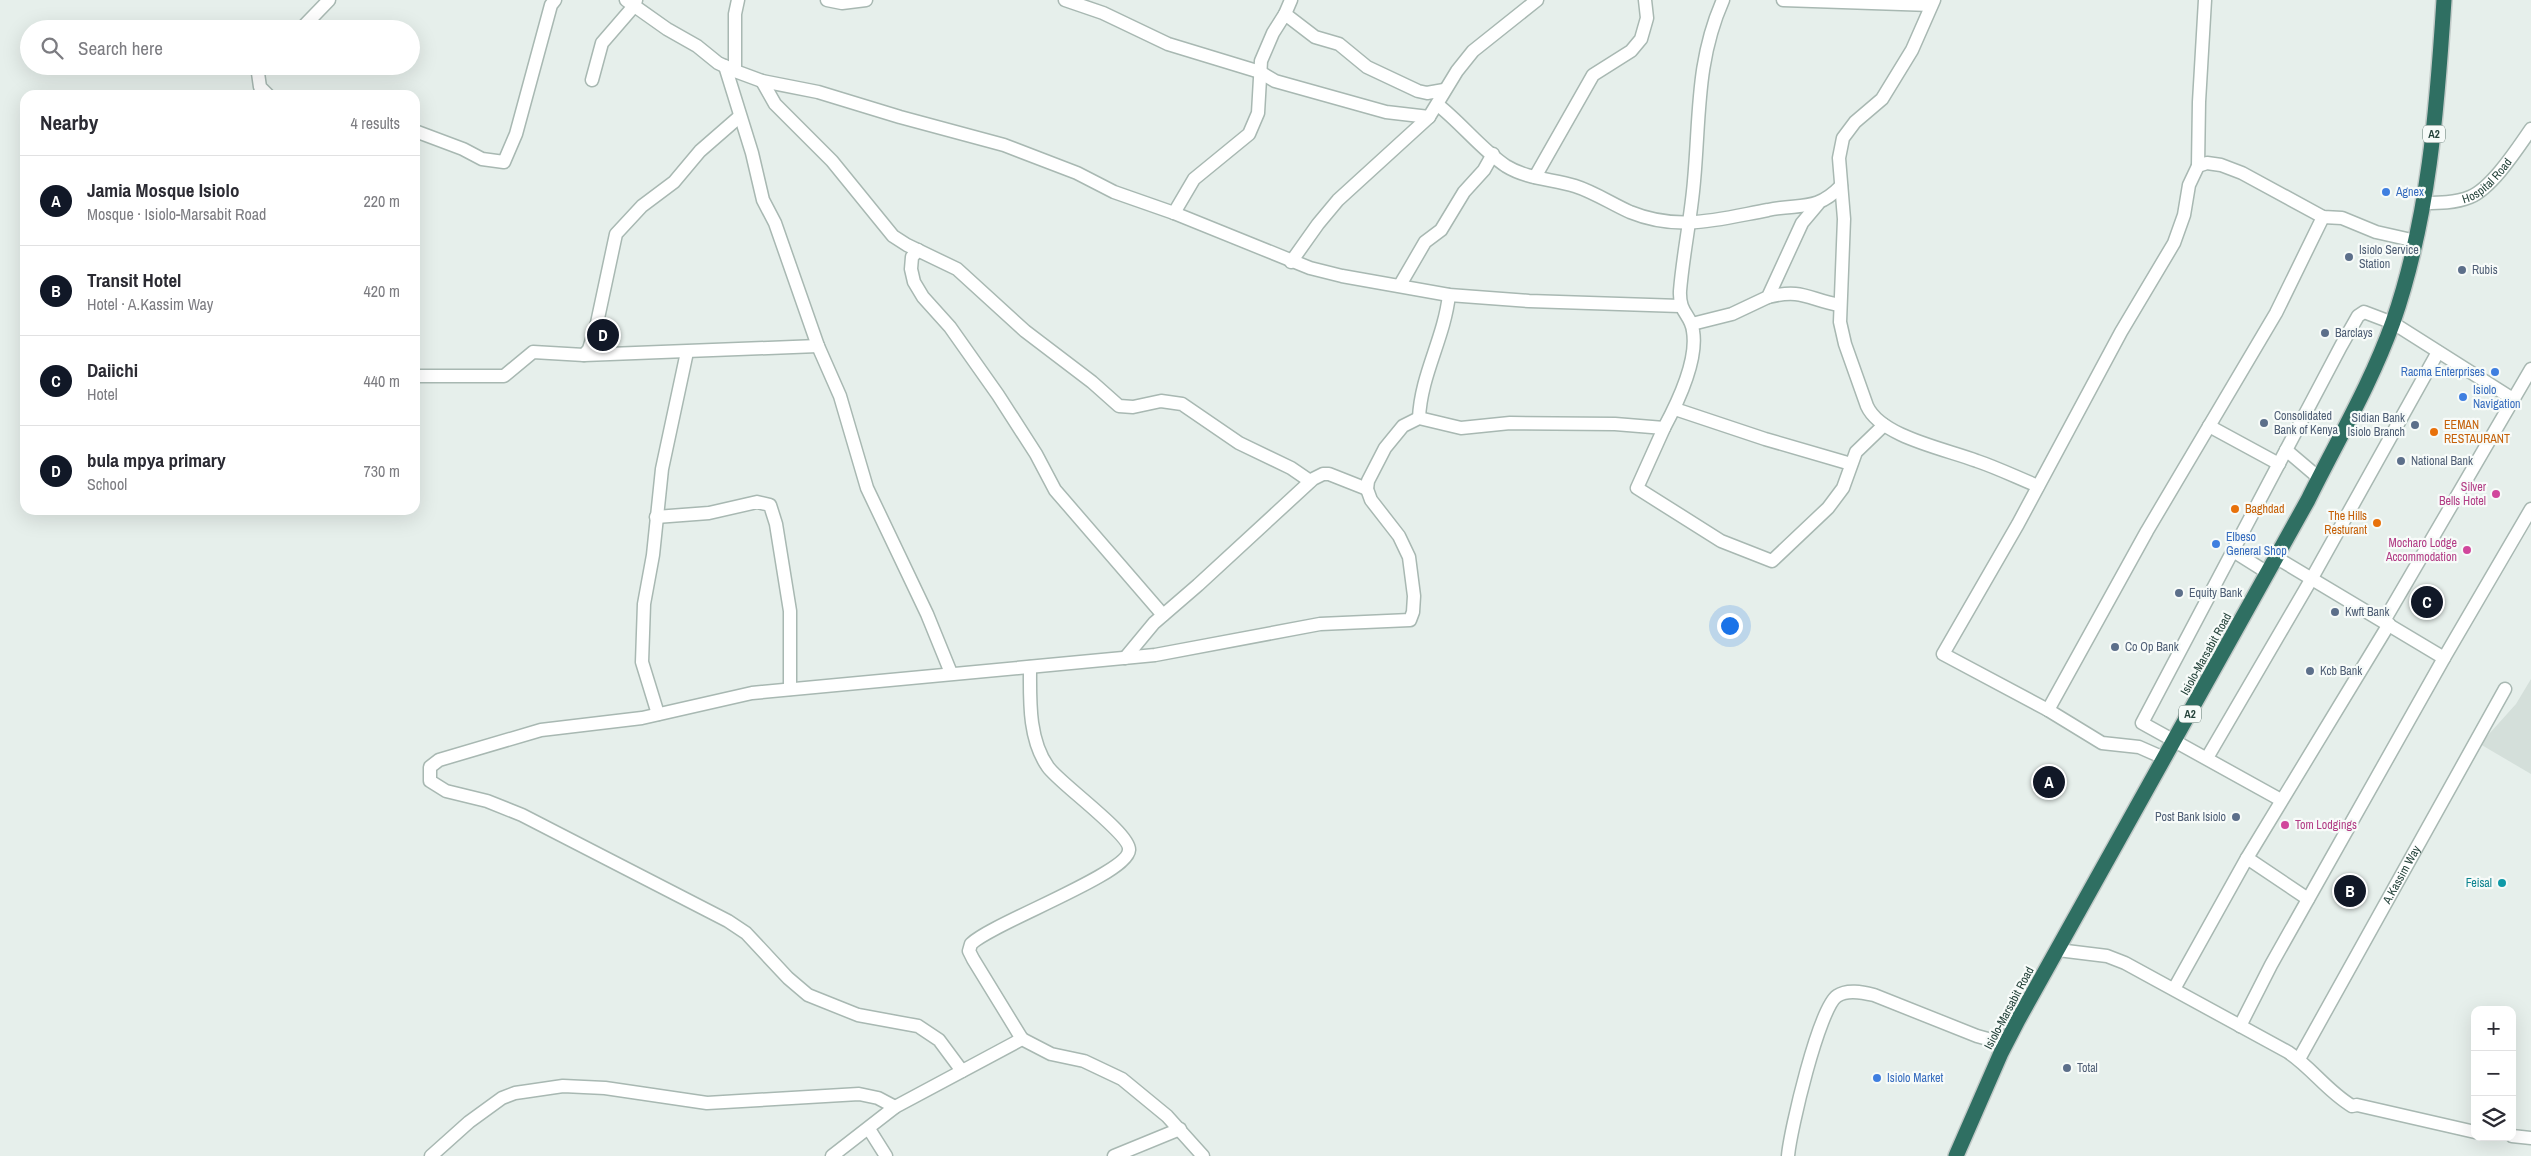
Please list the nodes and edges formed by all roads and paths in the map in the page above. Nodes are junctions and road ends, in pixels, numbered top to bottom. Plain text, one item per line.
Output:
1 (329, 0) edge
2 (554, 0) edge
3 (738, 0) edge
4 (827, 0) edge
5 (866, 0) edge
6 (1065, 0) edge
7 (1291, 0) edge
8 (1537, 0) edge
9 (1645, 0) edge
10 (1723, 0) edge
11 (1783, 0) edge
12 (2205, 0) edge
13 (2444, 0) edge
14 (632, 2) edge
15 (1933, 3) edge
16 (1285, 14) junction
17 (309, 20) edge
18 (730, 68) junction
19 (1260, 72) junction
20 (259, 75) edge
21 (592, 80) dead end
22 (762, 81) junction
23 (264, 90) edge
24 (1444, 90) junction
25 (1438, 105) junction
26 (739, 117) junction
27 (1429, 117) junction
28 (2531, 129) edge
29 (420, 133) edge
30 (1493, 154) junction
31 (2198, 166) junction
32 (1535, 177) junction
33 (1841, 186) junction
34 (1818, 204) junction
35 (2424, 204) junction
36 (1174, 213) junction
37 (2323, 217) junction
38 (1687, 222) junction
39 (2416, 241) junction
40 (918, 250) junction
41 (1291, 262) junction
42 (1400, 286) junction
43 (1450, 295) junction
44 (1768, 297) junction
45 (1840, 305) junction
46 (1680, 306) junction
47 (2393, 323) junction
48 (1692, 324) junction
49 (818, 346) junction
50 (687, 352) junction
51 (2438, 352) junction
52 (584, 355) junction
53 (2531, 369) edge
54 (420, 376) edge
55 (2513, 399) junction
56 (1675, 409) junction
57 (1418, 418) junction
58 (1884, 425) junction
59 (2209, 426) junction
60 (1664, 428) junction
61 (2286, 450) junction
62 (1851, 464) junction
63 (2279, 464) junction
64 (2319, 478) junction
65 (1310, 481) junction
66 (2038, 486) junction
67 (1367, 489) junction
68 (2531, 509) edge
69 (656, 517) junction
70 (2233, 551) junction
71 (2277, 558) junction
72 (2268, 573) junction
73 (2312, 578) junction
74 (1163, 615) junction
75 (2386, 622) junction
76 (1125, 658) junction
77 (2444, 658) junction
78 (1030, 667) junction
79 (951, 673) junction
80 (790, 689) junction
81 (2504, 689) dead end
82 (2048, 710) junction
83 (658, 714) junction
84 (2174, 740) junction
85 (2164, 758) junction
86 (2207, 758) junction
87 (2281, 800) junction
88 (2247, 858) junction
89 (2308, 899) junction
90 (2058, 950) junction
91 (2174, 989) junction
92 (2240, 1026) junction
93 (1022, 1039) junction
94 (2006, 1044) junction
95 (2299, 1060) junction
96 (962, 1071) junction
97 (896, 1108) junction
98 (869, 1129) junction
99 (1180, 1129) junction
100 (2471, 1131) edge
101 (2516, 1136) edge
102 (2531, 1138) edge
103 (431, 1156) edge
104 (832, 1156) edge
105 (886, 1156) edge
106 (1114, 1156) edge
107 (1203, 1156) edge
108 (1788, 1156) edge
109 (1956, 1156) edge

1 - 17 street
2 - 29 street
3 - 18 street
4 - 5 street
6 - 19 street
7 - 16 street
8 - 24 street
9 - 32 street
10 - 38 street
11 - 15 street
12 - 31 street
13 - 35 highway, A2
14 - 18 street
14 - 21 street
15 - 33 street
16 - 19 street
16 - 24 street
18 - 22 street
18 - 26 street
19 - 27 street
19 - 36 street
20 - 23 street
22 - 36 street
22 - 40 street
24 - 25 street
25 - 27 street
25 - 30 street
26 - 49 street
26 - 52 street
27 - 41 street
28 - 35 street, Hospital Road
30 - 32 street
30 - 42 street
31 - 37 street
31 - 66 street
32 - 38 street
33 - 34 street
33 - 45 street
34 - 38 street
34 - 44 street
35 - 39 highway, A2
36 - 41 street
37 - 39 street
37 - 59 street
38 - 46 street
39 - 47 highway, Isiolo-Marsabit Road / A2
40 - 65 street
40 - 74 street
41 - 42 street
42 - 43 street
43 - 46 street
43 - 57 street
44 - 45 street
44 - 48 street
45 - 58 street
46 - 48 street
47 - 51 street
47 - 61 street
47 - 64 highway, Isiolo-Marsabit Road / A2
48 - 56 street
49 - 50 street
49 - 79 street
50 - 52 street
50 - 69 street
51 - 55 street
51 - 73 street
52 - 54 street
53 - 55 street
55 - 75 street
56 - 60 street
56 - 62 street
57 - 60 street
57 - 67 street
58 - 62 street
58 - 66 street
59 - 63 street
59 - 82 street
60 - 62 street
61 - 63 street
61 - 64 street
63 - 70 street
64 - 71 highway, Isiolo-Marsabit Road / A2
65 - 67 street
65 - 74 street
66 - 82 street
67 - 76 street
68 - 77 street
69 - 80 street
69 - 83 street
70 - 72 street
70 - 84 street
71 - 72 highway, Isiolo-Marsabit Road / A2
71 - 73 street
72 - 84 highway, Isiolo-Marsabit Road / A2
73 - 75 street
73 - 86 street
74 - 76 street
75 - 77 street
75 - 87 street
76 - 78 street
77 - 89 street
78 - 79 street
78 - 93 street
79 - 80 street
80 - 83 street
81 - 95 street, A.Kassim Way
82 - 85 street
83 - 96 street
84 - 85 highway, Isiolo-Marsabit Road / A2
84 - 86 street
85 - 90 highway, Isiolo-Marsabit Road / A2
86 - 87 street
87 - 88 street
88 - 89 street
88 - 91 street
89 - 92 street
90 - 91 street
90 - 94 highway, Isiolo-Marsabit Road / A2
91 - 92 street
92 - 95 street
93 - 96 street
93 - 99 street
94 - 108 street
94 - 109 highway, Isiolo-Marsabit Road / A2
95 - 100 street
96 - 97 street
97 - 98 street
97 - 103 street
98 - 104 street
98 - 105 street
99 - 106 street
99 - 107 street
101 - 102 street

